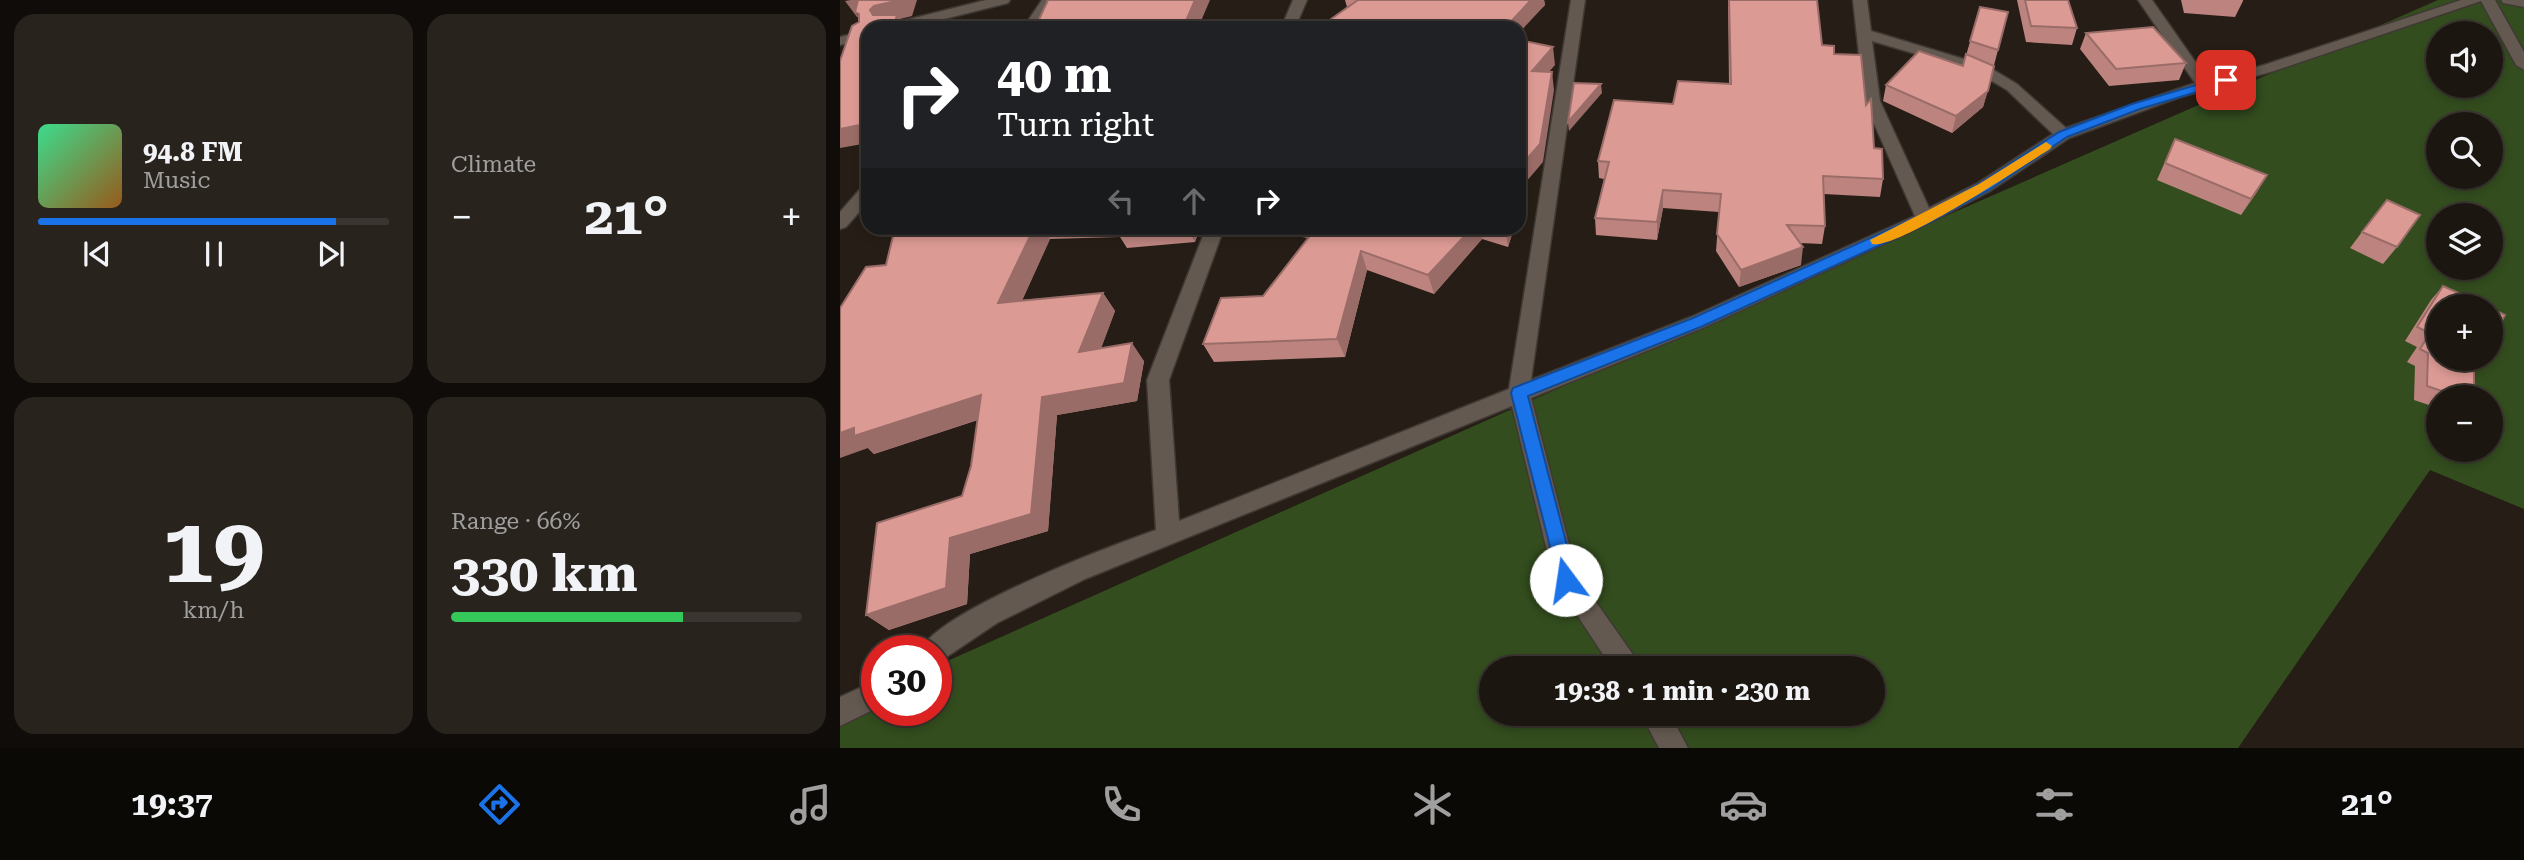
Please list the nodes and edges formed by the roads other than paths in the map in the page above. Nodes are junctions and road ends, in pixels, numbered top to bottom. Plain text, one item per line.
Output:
1 (1003, 0) edge
2 (1049, 0) edge
3 (1300, 0) edge
4 (1578, 0) edge
5 (1860, 0) edge
6 (2145, 0) edge
7 (2475, 0) edge
8 (2488, 0) edge
9 (2508, 0) edge
10 (2524, 3) edge
11 (919, 21) edge
12 (1035, 21) edge
13 (1291, 21) edge
14 (1864, 34) junction
15 (861, 36) edge
16 (840, 41) edge
17 (2524, 65) edge
18 (2204, 86) junction
19 (2063, 135) junction
20 (861, 193) edge
21 (861, 199) edge
22 (840, 200) edge
23 (1925, 218) junction
24 (840, 223) edge
25 (1212, 235) edge
26 (1519, 393) junction
27 (1168, 536) junction
28 (952, 639) edge
29 (1619, 656) edge
30 (861, 701) edge
31 (840, 712) edge
32 (1662, 726) edge
33 (1674, 748) edge

1 - 11 street
2 - 12 street
3 - 13 street
4 - 26 street
5 - 14 street
6 - 18 street
7 - 18 street
8 - 17 street
9 - 10 street
14 - 19 street
14 - 23 street
15 - 16 street
18 - 19 street
19 - 23 street
20 - 22 street
21 - 24 street
23 - 26 street
25 - 27 street
26 - 27 street
26 - 29 street
27 - 28 street
30 - 31 street
32 - 33 street

